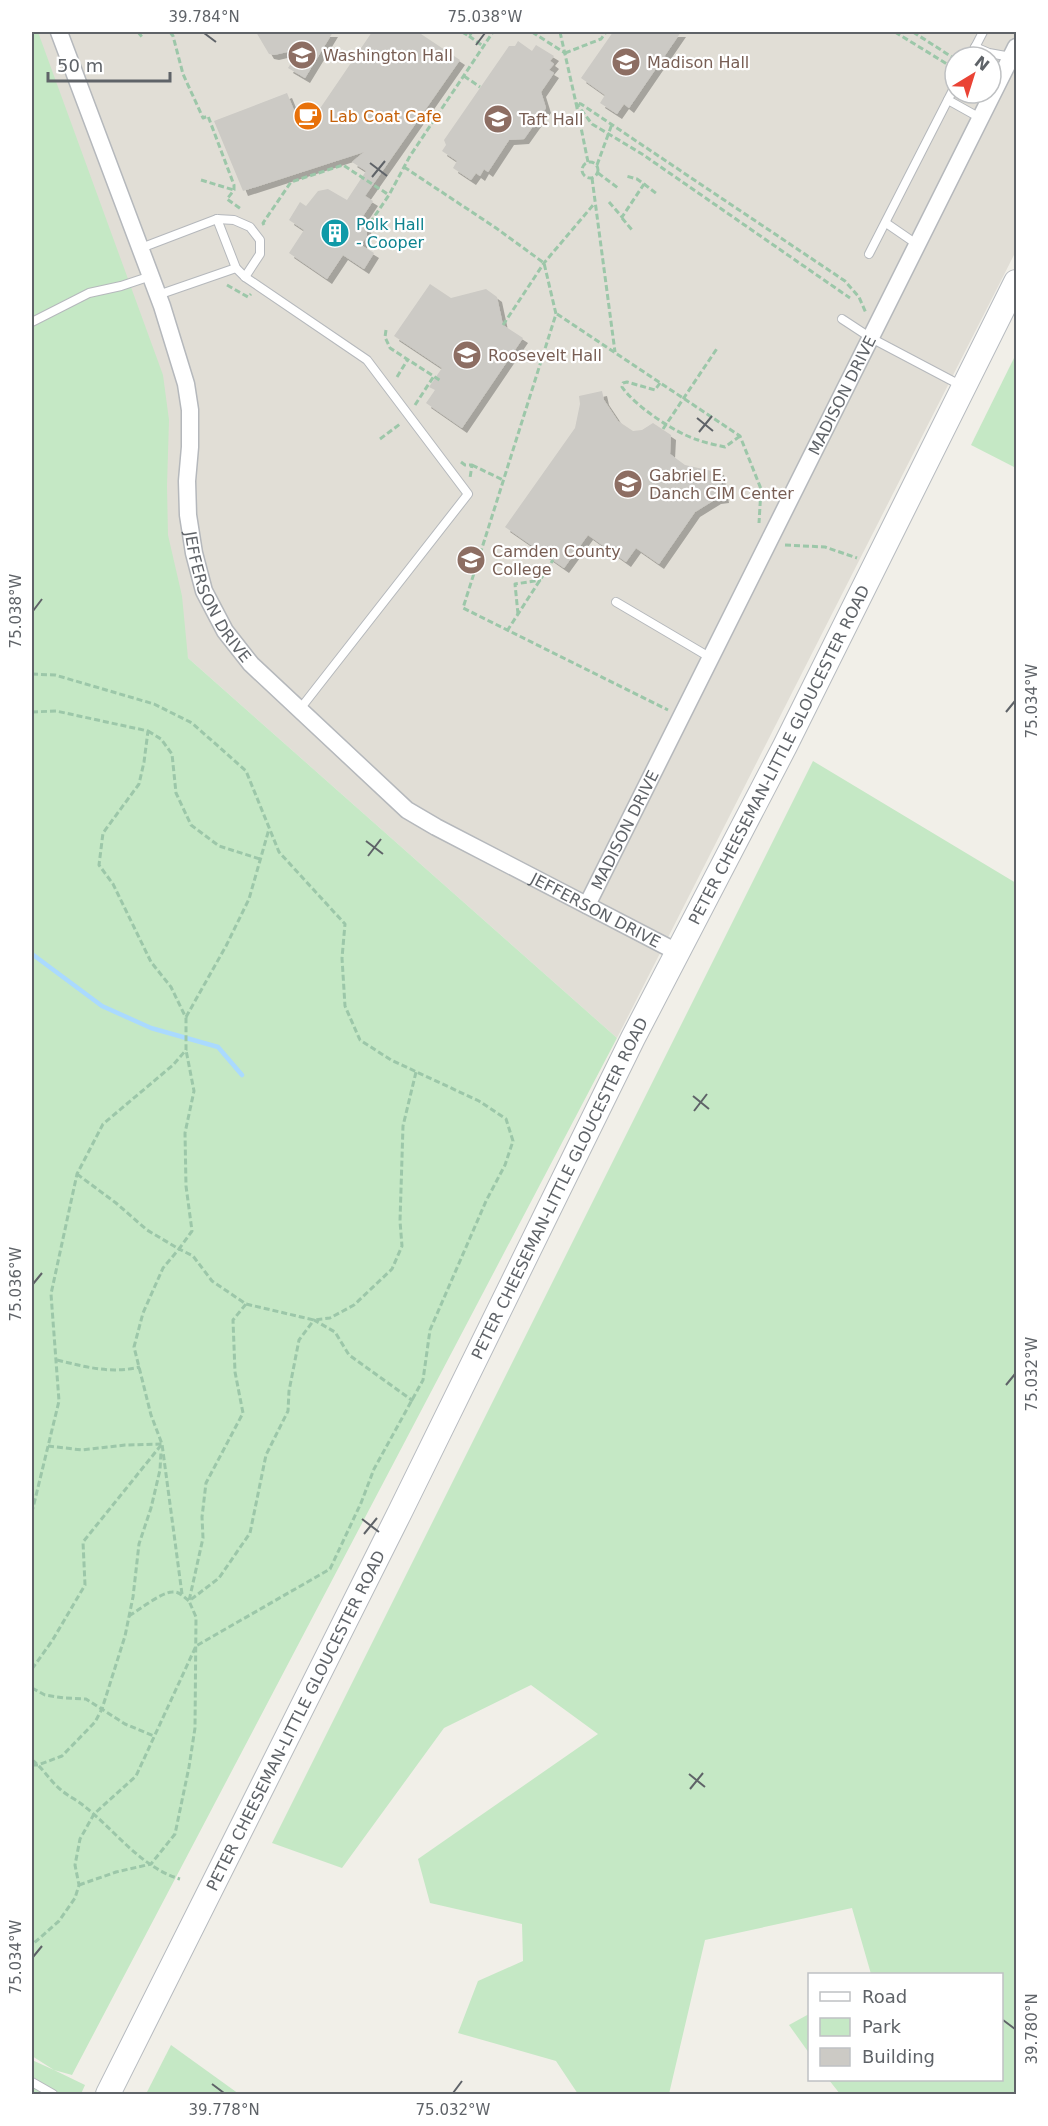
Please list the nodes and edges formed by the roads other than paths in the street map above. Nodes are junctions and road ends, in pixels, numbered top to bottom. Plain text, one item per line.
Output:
1 (59, 32) edge
2 (1014, 52) edge
3 (945, 105) edge
4 (957, 105) edge
5 (982, 119) junction
6 (217, 219) junction
7 (886, 223) junction
8 (918, 244) junction
9 (141, 248) junction
10 (870, 254) dead end
11 (236, 268) junction
12 (151, 276) junction
13 (245, 277) junction
14 (1017, 282) edge
15 (158, 295) junction
16 (842, 319) dead end
17 (32, 322) edge
18 (872, 338) junction
19 (964, 387) junction
20 (616, 602) dead end
21 (711, 658) junction
22 (300, 709) junction
23 (587, 905) junction
24 (677, 952) junction
25 (32, 2082) edge
26 (53, 2094) edge
27 (108, 2094) edge

1 - 9 street, JEFFERSON DRIVE
2 - 5 street, MADISON DRIVE
3 - 7 lane
4 - 5 lane
5 - 8 street, MADISON DRIVE
6 - 9 lane
6 - 11 lane
6 - 13 lane
7 - 8 lane
7 - 10 lane
8 - 18 street, MADISON DRIVE
9 - 12 street, JEFFERSON DRIVE
11 - 13 lane
11 - 15 lane
12 - 15 street, JEFFERSON DRIVE
12 - 17 lane
13 - 22 lane
14 - 19 street, PETER CHEESEMAN-LITTLE GLOUCESTER ROAD
15 - 22 street, JEFFERSON DRIVE
16 - 18 lane
18 - 19 lane
18 - 21 street, MADISON DRIVE
19 - 24 street, PETER CHEESEMAN-LITTLE GLOUCESTER ROAD
20 - 21 lane
21 - 23 street, MADISON DRIVE
22 - 23 street, JEFFERSON DRIVE
23 - 24 street, JEFFERSON DRIVE
24 - 27 street, PETER CHEESEMAN-LITTLE GLOUCESTER ROAD
25 - 26 lane

